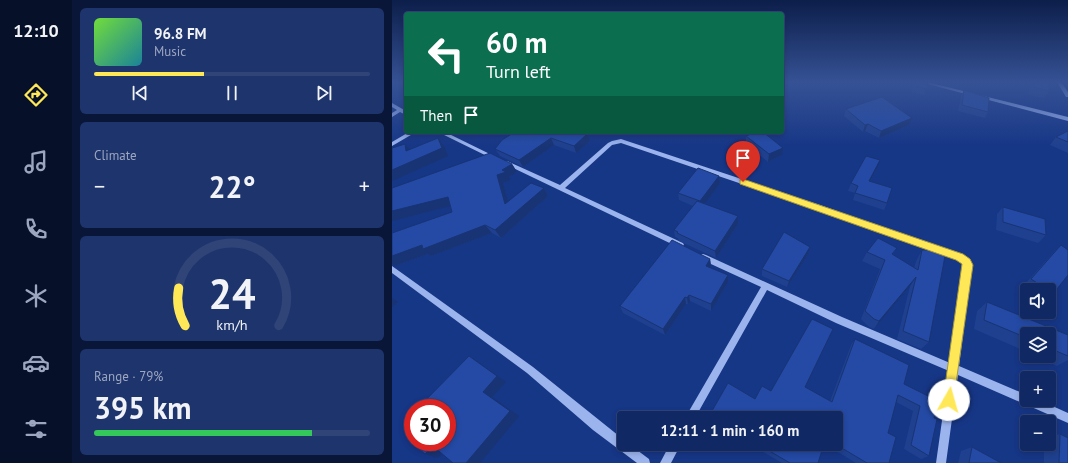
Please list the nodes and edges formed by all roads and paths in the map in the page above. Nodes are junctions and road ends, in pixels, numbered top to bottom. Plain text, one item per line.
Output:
1 (1007, 104) edge
2 (392, 105) edge
3 (400, 110) junction
4 (404, 112) edge
5 (392, 114) edge
6 (1068, 119) edge
7 (410, 134) edge
8 (446, 134) edge
9 (392, 144) edge
10 (561, 188) junction
11 (392, 269) edge
12 (765, 286) junction
13 (953, 368) junction
14 (1020, 397) edge
15 (1044, 407) edge
16 (694, 411) edge
17 (1068, 418) edge
18 (672, 451) edge
19 (645, 463) edge
20 (665, 463) edge
21 (941, 463) edge

1 - 6 street
2 - 3 street
3 - 4 street
3 - 5 street
7 - 9 street
8 - 10 street
10 - 12 street
10 - 13 street
11 - 19 street
12 - 13 street
12 - 16 street
13 - 14 street
13 - 21 street
15 - 17 street
18 - 20 street

